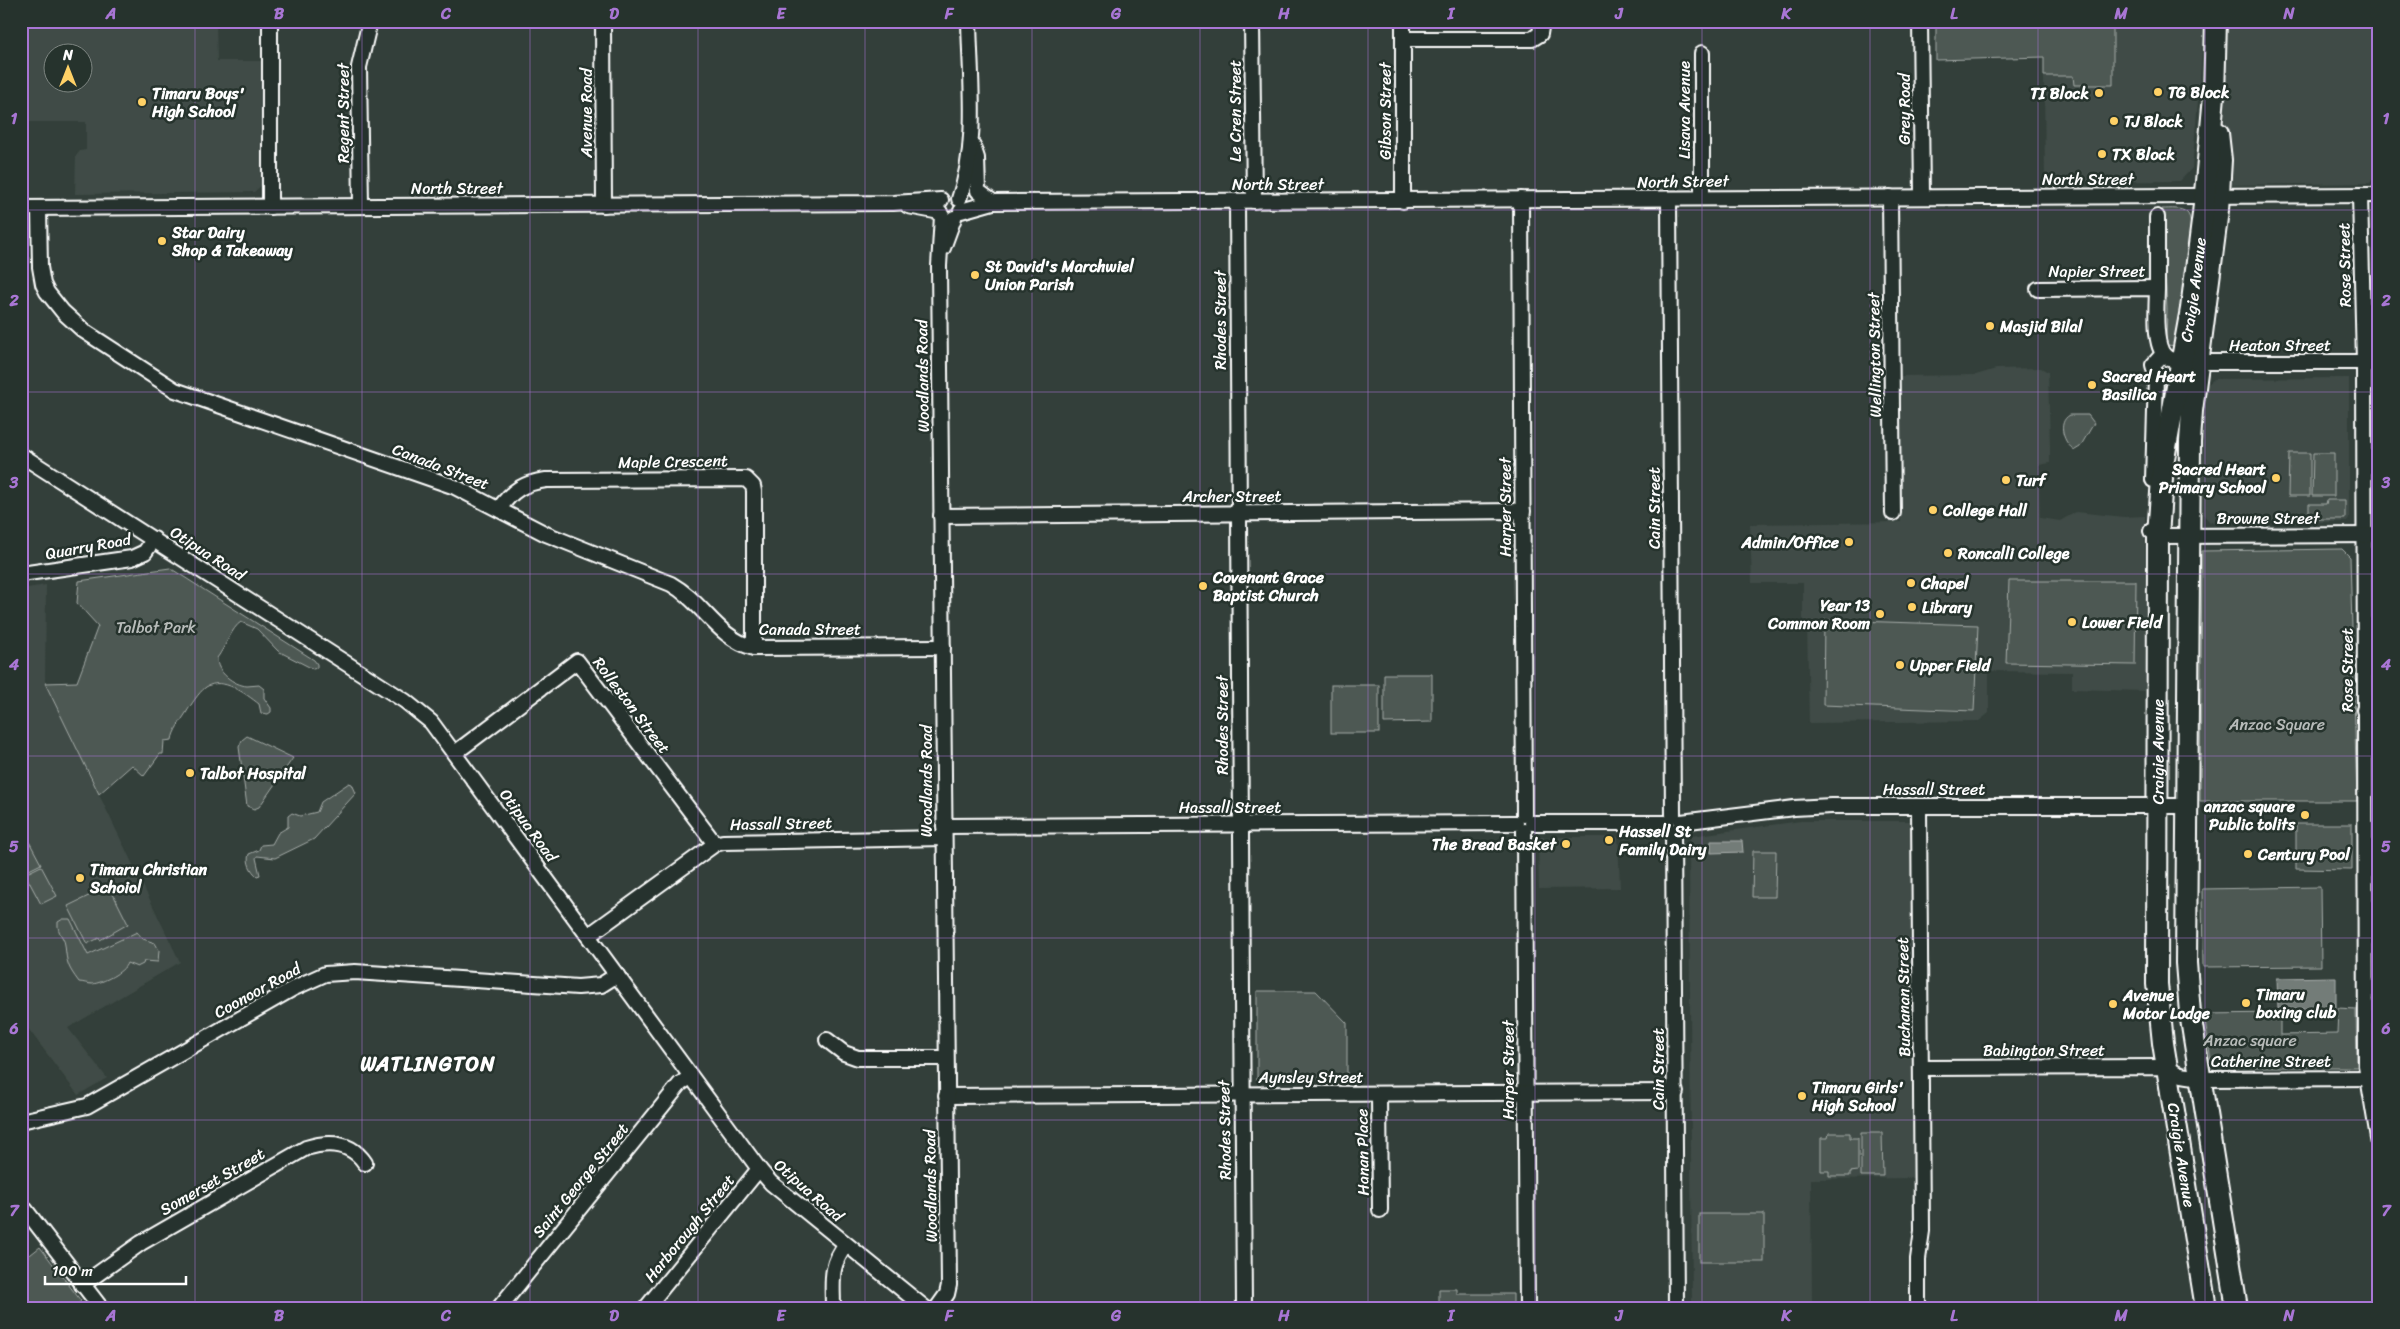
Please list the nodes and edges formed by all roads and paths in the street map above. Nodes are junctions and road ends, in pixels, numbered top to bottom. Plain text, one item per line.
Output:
1 (270, 21) edge
2 (370, 21) edge
3 (603, 21) edge
4 (969, 21) edge
5 (1252, 21) edge
6 (1403, 21) edge
7 (1542, 21) edge
8 (1920, 21) edge
9 (2216, 21) edge
10 (1403, 39) junction
11 (1702, 53) dead end
12 (971, 135) junction
13 (2360, 195) junction
14 (2379, 195) edge
15 (1922, 196) junction
16 (2211, 196) junction
17 (1702, 197) junction
18 (1890, 197) junction
19 (1521, 199) junction
20 (1669, 200) junction
21 (1254, 201) junction
22 (1403, 201) junction
23 (1237, 202) junction
24 (990, 203) junction
25 (604, 205) junction
26 (361, 206) junction
27 (951, 206) junction
28 (270, 207) junction
29 (21, 208) edge
30 (39, 208) junction
31 (2157, 217) dead end
32 (2157, 288) junction
33 (2038, 289) dead end
34 (2163, 354) junction
35 (2190, 362) junction
36 (2364, 362) junction
37 (2379, 362) edge
38 (21, 455) edge
39 (499, 509) junction
40 (1523, 510) junction
41 (1893, 513) dead end
42 (1238, 514) junction
43 (941, 516) junction
44 (2379, 534) edge
45 (2364, 535) junction
46 (2158, 536) junction
47 (2188, 536) junction
48 (154, 540) junction
49 (21, 574) edge
50 (943, 647) junction
51 (754, 648) junction
52 (2364, 710) junction
53 (2379, 710) edge
54 (455, 753) junction
55 (2158, 806) junction
56 (2188, 806) junction
57 (1919, 807) junction
58 (1673, 822) junction
59 (1524, 823) junction
60 (1240, 825) junction
61 (944, 832) junction
62 (715, 844) junction
63 (588, 936) junction
64 (617, 975) junction
65 (827, 1040) dead end
66 (946, 1058) junction
67 (2167, 1067) junction
68 (1921, 1068) junction
69 (690, 1077) junction
70 (2374, 1078) edge
71 (2202, 1079) junction
72 (1676, 1092) junction
73 (1526, 1093) junction
74 (1379, 1094) junction
75 (1241, 1095) junction
76 (946, 1096) junction
77 (21, 1121) edge
78 (2379, 1144) edge
79 (365, 1163) dead end
80 (758, 1170) junction
81 (21, 1204) edge
82 (1380, 1210) dead end
83 (846, 1245) junction
84 (82, 1285) junction
85 (101, 1308) edge
86 (499, 1308) edge
87 (646, 1308) edge
88 (833, 1308) edge
89 (925, 1308) edge
90 (937, 1308) edge
91 (1244, 1308) edge
92 (1527, 1308) edge
93 (1676, 1308) edge
94 (1918, 1308) edge
95 (2206, 1308) edge
96 (2237, 1308) edge

1 - 28 street
2 - 26 street, Regent Street
3 - 25 street, Avenue Road
4 - 12 street
5 - 21 street, Le Cren Street
6 - 10 street, Gibson Street
7 - 10 street
8 - 15 street, Grey Road
9 - 16 highway, Craigie Avenue
10 - 22 street, Gibson Street
11 - 17 street, Lisava Avenue
12 - 24 street
12 - 27 street, Woodlands Road
13 - 14 street, North Street
13 - 16 street, North Street
13 - 36 street, Rose Street
15 - 16 street, North Street
15 - 18 street, North Street
16 - 35 highway, Craigie Avenue
17 - 18 street, North Street
17 - 20 street, North Street
18 - 41 street, Wellington Street
19 - 20 street, North Street
19 - 22 street, North Street
19 - 40 street, Harper Street
20 - 58 street, Cain Street
21 - 22 street, North Street
21 - 23 street, North Street
23 - 24 street, North Street
23 - 42 street, Rhodes Street
24 - 27 street, North Street
25 - 26 street, North Street
25 - 27 street, North Street
26 - 28 street, North Street
27 - 43 street, Woodlands Road
28 - 30 street, North Street
29 - 30 street, North Street
30 - 39 street, Canada Street
31 - 32 street, Napier Street
32 - 33 street, Napier Street
32 - 34 street, Napier Street
34 - 35 street
34 - 46 street
35 - 36 street, Heaton Street
35 - 46 highway, Craigie Avenue
35 - 47 highway, Craigie Avenue
36 - 37 street, Heaton Street
36 - 45 street, Rose Street
38 - 48 street, Otipua Road
39 - 51 street, Canada Street
39 - 51 street, Maple Crescent
40 - 42 street, Archer Street
40 - 59 street, Harper Street
42 - 43 street, Archer Street
42 - 60 street, Rhodes Street
43 - 50 street, Woodlands Road
44 - 45 street, Browne Street
45 - 47 street, Browne Street
45 - 52 street, Rose Street
46 - 47 street, Browne Street
46 - 55 highway, Craigie Avenue
47 - 56 highway, Craigie Avenue
48 - 49 street, Quarry Road
48 - 54 street, Otipua Road
50 - 51 street, Canada Street
50 - 61 street, Woodlands Road
52 - 53 street
52 - 70 street, Rose Street
54 - 62 street, Rolleston Street
54 - 63 street, Otipua Road
55 - 56 street, Hassall Street
55 - 57 street, Hassall Street
55 - 67 highway, Craigie Avenue
56 - 71 highway, Craigie Avenue
57 - 58 street, Hassall Street
57 - 68 street, Buchanan Street
58 - 59 street, Hassall Street
58 - 72 street, Cain Street
59 - 60 street, Hassall Street
59 - 73 street, Harper Street
60 - 61 street, Hassall Street
60 - 75 street, Rhodes Street
61 - 62 street, Hassall Street
61 - 66 street, Woodlands Road
62 - 63 street, Hassall Street
63 - 64 street, Otipua Road
64 - 69 street, Otipua Road
64 - 77 street, Coonoor Road
65 - 66 street
66 - 76 street, Woodlands Road
67 - 68 street, Babington Street
67 - 71 street, Catherine Street
67 - 95 highway, Craigie Avenue
68 - 94 street, Buchanan Street
69 - 80 street, Otipua Road
69 - 86 street, Saint George Street
70 - 71 street, Catherine Street
70 - 78 street, Rose Street
71 - 96 highway, Craigie Avenue
72 - 73 street, Aynsley Street
72 - 93 street, Cain Street
73 - 74 street, Aynsley Street
73 - 92 street, Harper Street
74 - 75 street, Aynsley Street
74 - 82 street, Hanan Place
75 - 76 street, Aynsley Street
75 - 91 street, Rhodes Street
76 - 90 street, Woodlands Road
79 - 84 street, Somerset Street
80 - 83 street, Otipua Road
80 - 87 street, Harborough Street
81 - 84 street
83 - 88 street
83 - 89 street, Otipua Road
84 - 85 street

